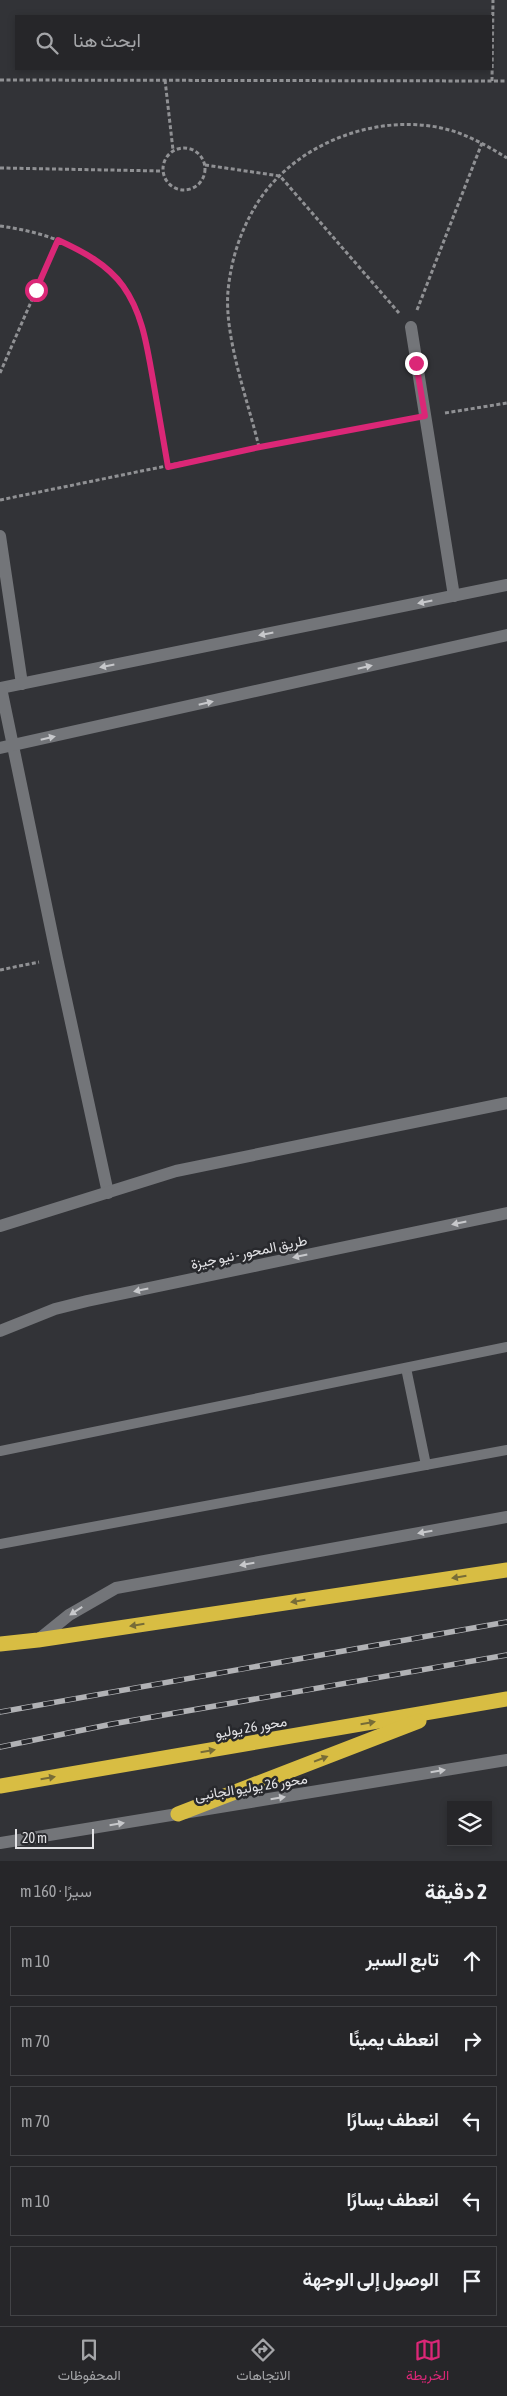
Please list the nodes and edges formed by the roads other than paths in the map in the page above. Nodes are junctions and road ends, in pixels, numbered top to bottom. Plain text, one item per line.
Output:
1 (410, 327) road end
2 (0, 536) edge
3 (507, 584) edge
4 (454, 596) junction
5 (507, 635) edge
6 (22, 684) junction
7 (0, 688) edge
8 (13, 746) junction
9 (0, 748) edge
10 (507, 1103) edge
11 (108, 1193) junction
12 (507, 1213) edge
13 (0, 1226) edge
14 (0, 1331) edge
15 (507, 1347) edge
16 (406, 1368) junction
17 (507, 1450) edge
18 (0, 1451) edge
19 (426, 1465) junction
20 (507, 1517) edge
21 (0, 1544) edge
22 (507, 1570) edge
23 (38, 1640) junction
24 (0, 1644) edge
25 (507, 1699) edge
26 (449, 1709) junction
27 (507, 1761) edge
28 (0, 1786) edge
29 (178, 1814) junction
30 (0, 1843) edge

1 - 4 street
2 - 6 street
3 - 4 street
4 -> 6 street
8 -> 5 street
6 - 7 street
7 - 8 street
8 - 9 street
8 - 11 street
10 - 11 street
11 - 13 street
12 -> 14 street, طريق المحور - نيو جيزة
15 - 16 lane
16 - 18 lane
16 - 19 lane
17 - 19 lane
19 - 21 lane
20 -> 23 street
22 -> 23 highway
23 - 24 highway
25 - 26 highway, محور 26 يوليو
28 -> 26 highway, محور 26 يوليو
29 -> 26 highway
29 -> 27 street, محور 26 يوليو الجانبى
30 -> 29 street, محور 26 يوليو الجانبى

